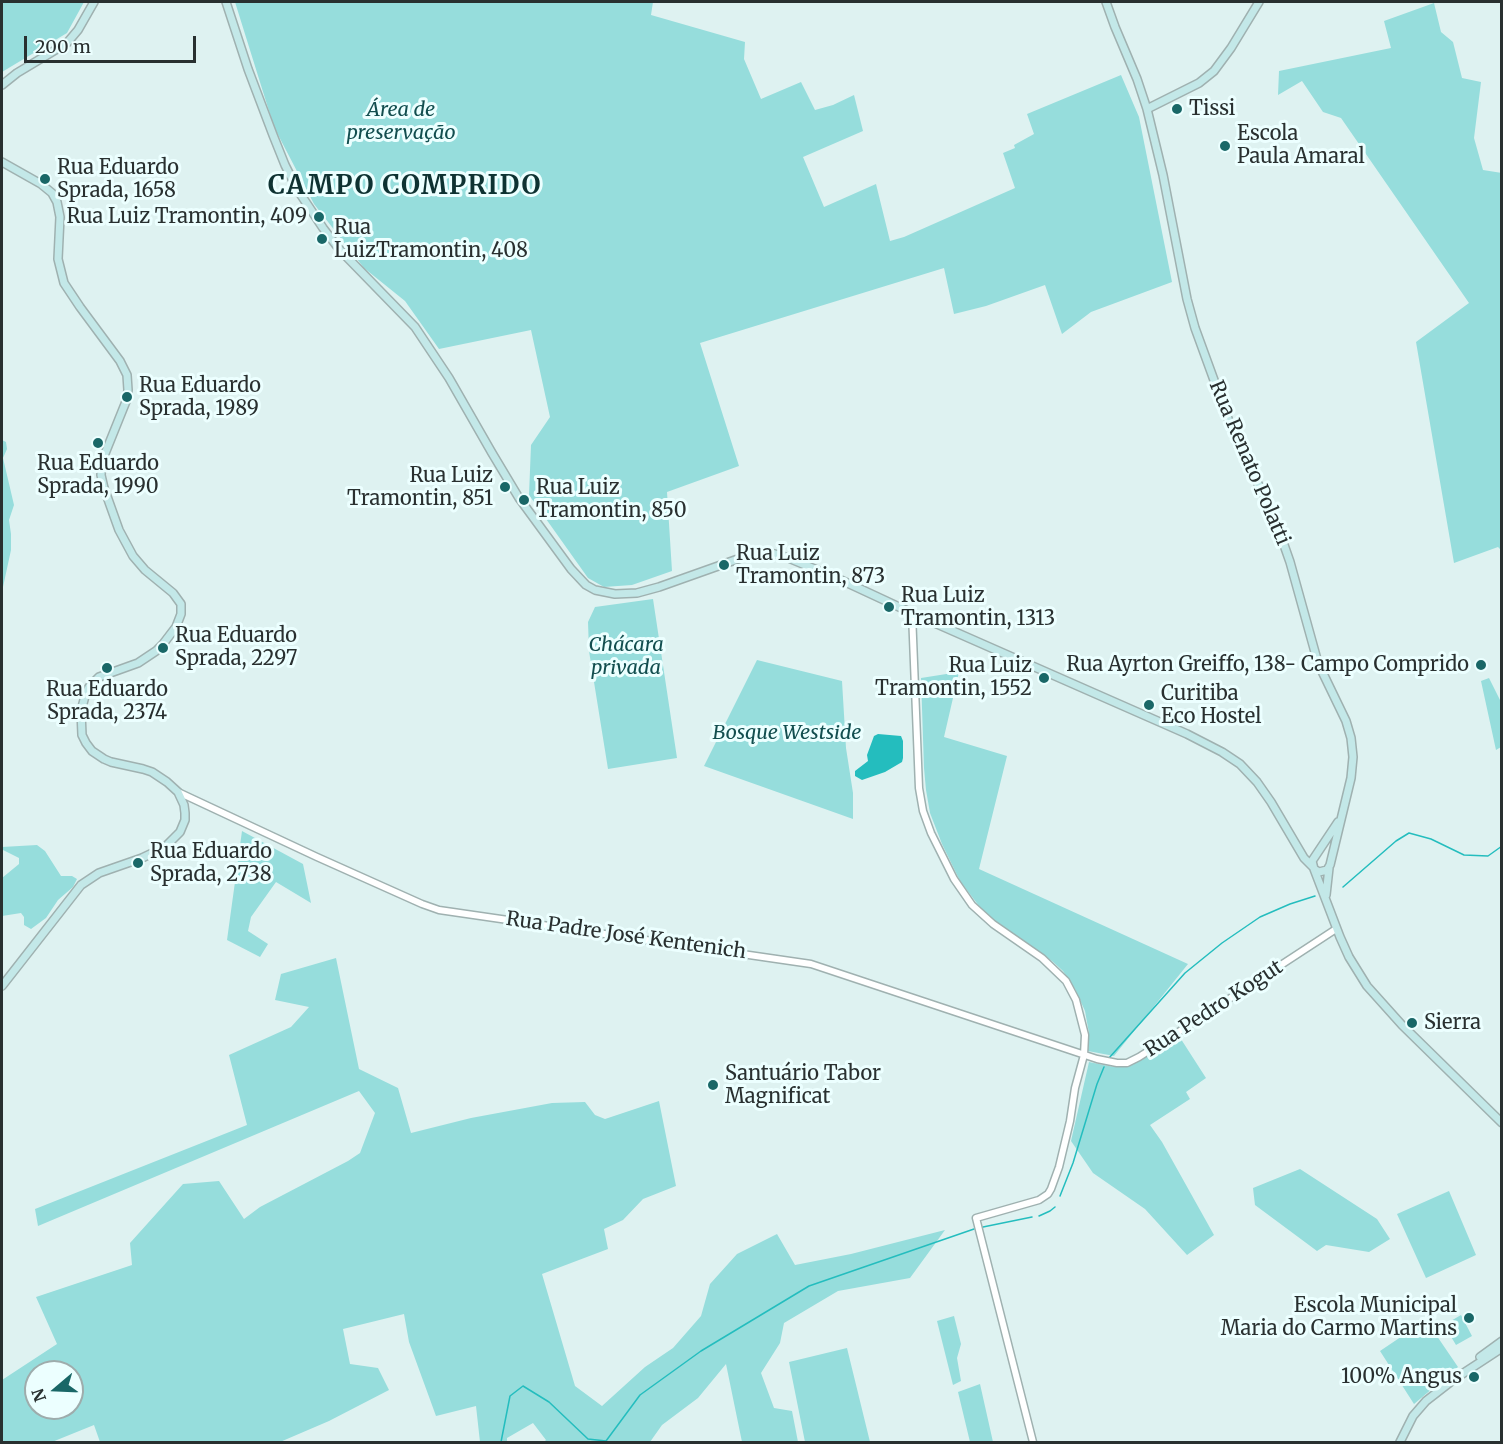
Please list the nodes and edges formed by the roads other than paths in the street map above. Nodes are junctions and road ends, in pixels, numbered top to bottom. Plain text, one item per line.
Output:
1 (94, 2) edge
2 (226, 2) edge
3 (1106, 2) edge
4 (1258, 2) edge
5 (2, 85) edge
6 (1147, 109) junction
7 (2, 162) edge
8 (912, 614) junction
9 (178, 792) junction
10 (1340, 819) junction
11 (1296, 846) junction
12 (1316, 855) junction
13 (1329, 867) junction
14 (1313, 868) junction
15 (1325, 897) junction
16 (1336, 929) junction
17 (2, 986) edge
18 (1084, 1055) junction
19 (1502, 1123) edge
20 (1502, 1341) edge
21 (1502, 1348) edge
22 (1453, 1380) junction
23 (1033, 1443) edge
24 (1400, 1443) edge

1 - 5 main road
2 - 8 main road
3 - 6 main road, Rua Renato Polatti
4 - 6 main road
6 - 10 main road, Rua Renato Polatti
7 - 9 main road
8 - 11 main road
8 - 18 street
9 - 17 main road
9 - 18 street, Rua Padre José Kentenich
10 - 12 main road, Rua Renato Polatti
10 - 13 main road, Rua Renato Polatti
11 - 12 main road
11 - 14 main road
12 - 13 main road
12 - 14 main road
13 - 14 main road
13 - 15 main road, Rua Renato Polatti
14 - 15 main road
15 - 16 main road
16 - 18 street, Rua Pedro Kogut
16 - 19 main road
18 - 23 street
20 - 22 main road
21 - 22 main road
22 - 24 main road

